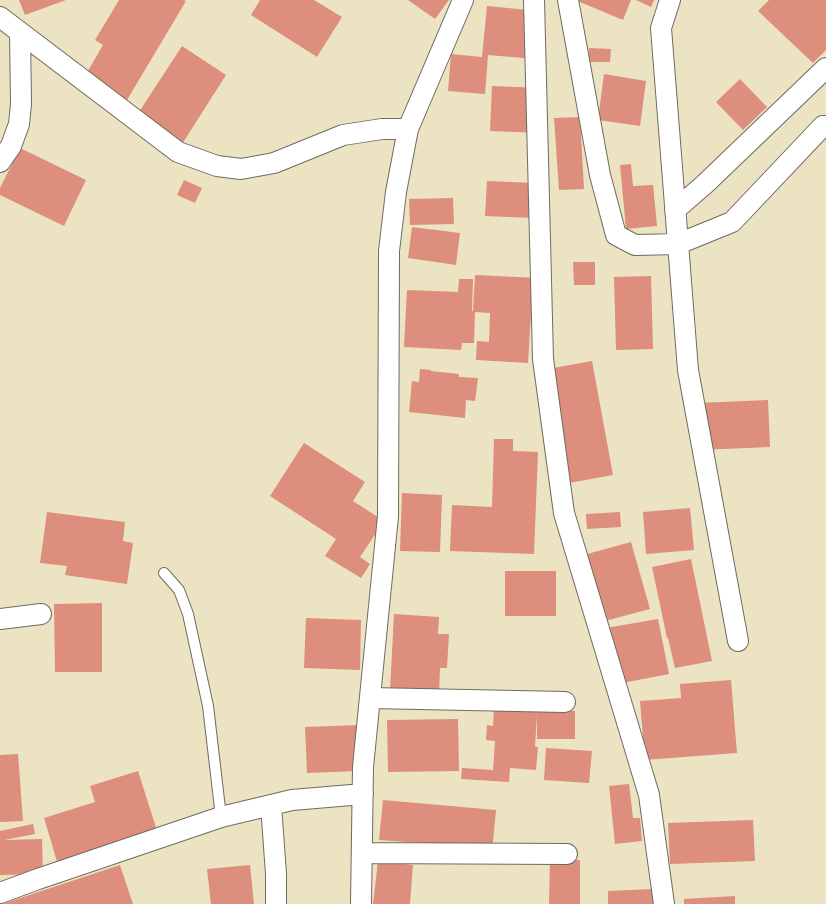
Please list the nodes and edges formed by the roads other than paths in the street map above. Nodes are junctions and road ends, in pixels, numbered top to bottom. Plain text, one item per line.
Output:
1 (463, 0) edge
2 (534, 0) edge
3 (568, 0) edge
4 (670, 0) edge
5 (0, 16) edge
6 (20, 33) junction
7 (826, 68) edge
8 (826, 126) edge
9 (408, 129) junction
10 (0, 162) edge
11 (675, 210) junction
12 (678, 244) junction
13 (164, 573) dead end
14 (42, 614) dead end
15 (0, 619) edge
16 (738, 641) dead end
17 (370, 698) junction
18 (565, 702) dead end
19 (363, 794) junction
20 (271, 805) junction
21 (221, 817) junction
22 (362, 854) junction
23 (567, 854) dead end
24 (0, 893) edge
25 (276, 904) edge
26 (361, 904) edge
27 (664, 904) edge

1 - 9 street
2 - 27 street
3 - 12 street
4 - 11 street
5 - 6 street
6 - 9 street
6 - 10 street
7 - 11 street
8 - 12 street
9 - 17 street
11 - 12 street
12 - 16 street
13 - 21 lane
14 - 15 street
17 - 18 street
17 - 19 street
19 - 20 street
19 - 22 street
20 - 21 street
20 - 25 street
21 - 24 street
22 - 23 street
22 - 26 street

